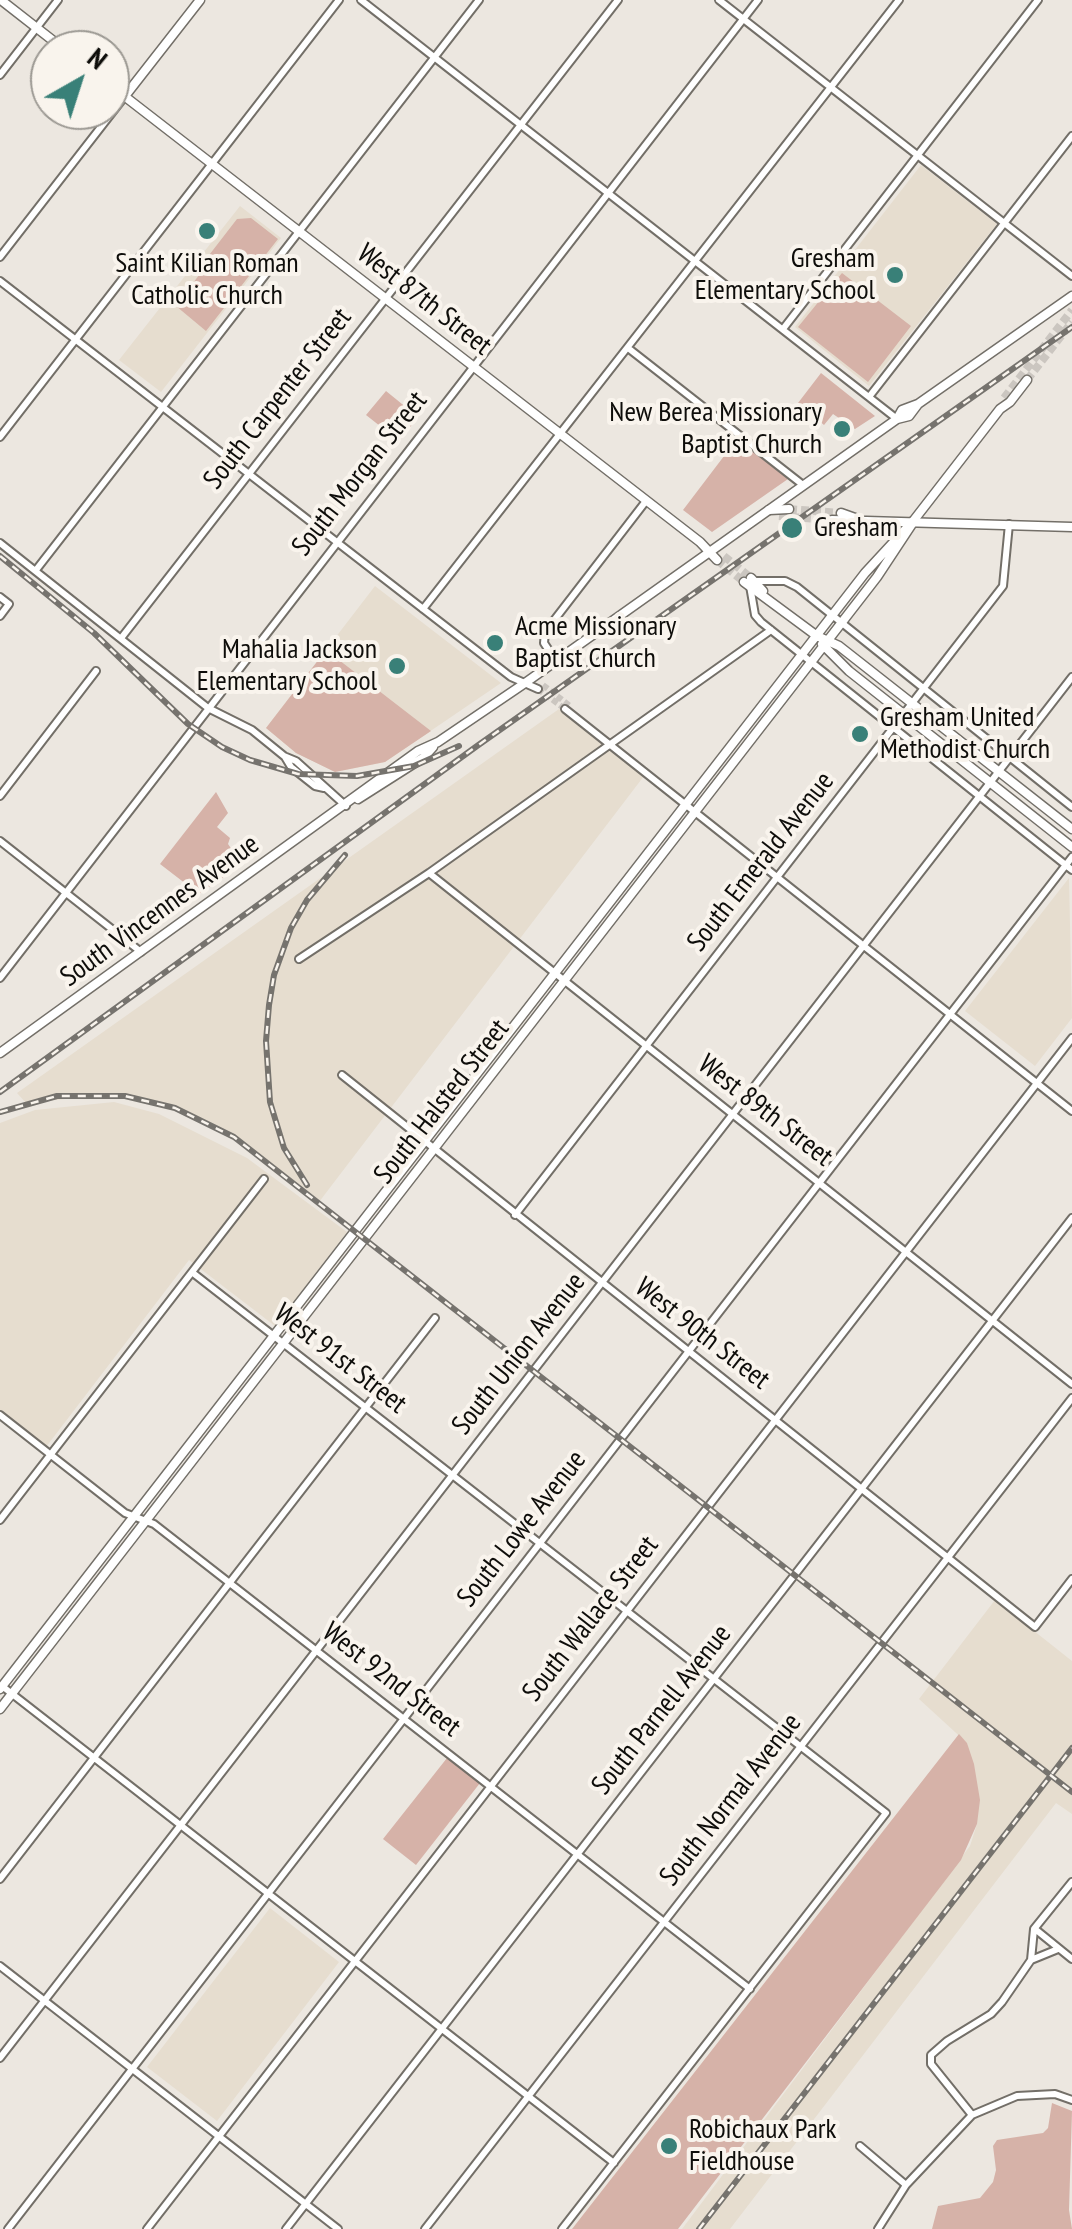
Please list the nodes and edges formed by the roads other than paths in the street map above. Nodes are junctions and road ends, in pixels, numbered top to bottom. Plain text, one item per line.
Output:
1 (1, 0) edge
2 (58, 0) edge
3 (200, 0) edge
4 (339, 0) edge
5 (361, 0) edge
6 (479, 0) edge
7 (618, 0) edge
8 (720, 0) edge
9 (758, 0) edge
10 (899, 0) edge
11 (1038, 0) edge
12 (743, 19) junction
13 (37, 28) junction
14 (40, 30) edge
15 (435, 57) junction
16 (0, 75) edge
17 (831, 87) junction
18 (130, 90) edge
19 (130, 100) edge
20 (521, 125) junction
21 (99, 130) edge
22 (1072, 136) edge
23 (918, 156) junction
24 (212, 164) junction
25 (608, 193) junction
26 (1004, 223) junction
27 (299, 231) junction
28 (0, 258) edge
29 (696, 261) junction
30 (1072, 276) edge
31 (0, 281) edge
32 (1072, 296) edge
33 (385, 299) junction
34 (783, 330) junction
35 (76, 340) junction
36 (628, 348) junction
37 (472, 366) junction
38 (1027, 380) tunnel mouth
39 (870, 397) junction
40 (1004, 398) tunnel mouth
41 (162, 406) junction
42 (1000, 409) junction
43 (897, 419) junction
44 (559, 434) junction
45 (0, 437) edge
46 (249, 474) junction
47 (804, 485) junction
48 (646, 501) junction
49 (789, 509) tunnel mouth
50 (769, 510) junction
51 (841, 513) tunnel mouth
52 (779, 516) tunnel mouth
53 (856, 518) junction
54 (832, 520) tunnel mouth
55 (914, 520) junction
56 (1009, 524) junction
57 (1072, 527) edge
58 (336, 542) junction
59 (0, 543) edge
60 (711, 551) junction
61 (721, 558) tunnel mouth
62 (36, 570) junction
63 (750, 582) junction
64 (0, 597) edge
65 (423, 609) junction
66 (0, 616) edge
67 (832, 616) junction
68 (842, 623) junction
69 (770, 630) junction
70 (817, 636) junction
71 (122, 637) junction
72 (826, 644) junction
73 (802, 655) junction
74 (556, 661) junction
75 (812, 662) junction
76 (96, 671) dead end
77 (1072, 677) edge
78 (526, 683) junction
79 (541, 687) tunnel mouth
80 (924, 688) junction
81 (912, 703) junction
82 (208, 708) junction
83 (570, 710) tunnel mouth
84 (904, 714) junction
85 (894, 727) junction
86 (611, 744) junction
87 (1010, 758) junction
88 (999, 772) junction
89 (991, 782) junction
90 (0, 796) edge
91 (980, 796) junction
92 (686, 804) junction
93 (346, 806) junction
94 (1072, 807) edge
95 (696, 811) junction
96 (1072, 829) edge
97 (0, 842) edge
98 (1072, 847) edge
99 (1072, 857) edge
100 (1069, 868) edge
101 (429, 873) junction
102 (778, 876) junction
103 (66, 892) junction
104 (864, 946) junction
105 (142, 952) junction
106 (299, 959) dead end
107 (556, 974) junction
108 (0, 978) edge
109 (564, 980) junction
110 (950, 1014) junction
111 (1072, 1038) edge
112 (646, 1046) junction
113 (0, 1052) edge
114 (342, 1075) dead end
115 (1037, 1083) junction
116 (1072, 1111) edge
117 (733, 1114) junction
118 (424, 1142) junction
119 (433, 1150) junction
120 (264, 1179) dead end
121 (819, 1183) junction
122 (515, 1215) junction
123 (1072, 1218) edge
124 (906, 1252) junction
125 (193, 1272) junction
126 (602, 1284) junction
127 (435, 1318) dead end
128 (993, 1321) junction
129 (274, 1336) junction
130 (283, 1343) junction
131 (688, 1352) junction
132 (1072, 1384) edge
133 (1072, 1398) edge
134 (366, 1408) junction
135 (0, 1415) edge
136 (774, 1420) junction
137 (50, 1455) junction
138 (453, 1476) junction
139 (862, 1490) junction
140 (134, 1516) junction
141 (0, 1520) edge
142 (146, 1520) junction
143 (540, 1543) junction
144 (948, 1558) junction
145 (1072, 1579) edge
146 (230, 1583) junction
147 (626, 1611) junction
148 (317, 1650) junction
149 (714, 1679) junction
150 (1, 1688) edge
151 (11, 1694) junction
152 (0, 1708) edge
153 (404, 1718) junction
154 (801, 1747) junction
155 (94, 1758) junction
156 (490, 1786) junction
157 (181, 1826) junction
158 (578, 1854) junction
159 (0, 1879) edge
160 (1071, 1883) edge
161 (268, 1894) junction
162 (664, 1922) junction
163 (1034, 1929) junction
164 (1060, 1949) junction
165 (1072, 1958) edge
166 (1031, 1960) junction
167 (354, 1961) junction
168 (0, 1966) edge
169 (750, 1988) junction
170 (45, 2000) junction
171 (442, 2029) junction
172 (0, 2058) edge
173 (132, 2069) junction
174 (528, 2097) junction
175 (1072, 2100) edge
176 (972, 2115) junction
177 (219, 2136) junction
178 (860, 2146) dead end
179 (614, 2163) junction
180 (906, 2185) junction
181 (306, 2204) junction
182 (8, 2229) edge
183 (147, 2229) edge
184 (286, 2229) edge
185 (338, 2229) edge
186 (425, 2229) edge
187 (562, 2229) edge
188 (878, 2229) edge

1 - 13 main road
2 - 13 street
3 - 18 main road
4 - 24 street
5 - 15 street
6 - 15 street
7 - 20 street, South Carpenter Street
8 - 12 street
9 - 12 street, South Morgan Street
10 - 17 street
11 - 23 street
12 - 17 street
12 - 25 street, South Morgan Street
13 - 14 main road
13 - 16 street
15 - 20 street
15 - 27 street
17 - 23 street
17 - 29 street
19 - 24 main road, West 87th Street
20 - 25 street
20 - 33 street, South Carpenter Street
21 - 28 street
22 - 26 street
23 - 26 street
23 - 34 street
24 - 27 main road, West 87th Street
24 - 35 street
25 - 29 street
25 - 37 street, South Morgan Street
26 - 30 street
26 - 39 street
27 - 33 main road, West 87th Street
27 - 41 street
29 - 34 street
29 - 36 street
31 - 35 street
32 - 43 main road, South Vincennes Avenue
33 - 37 main road, West 87th Street
33 - 46 street, South Carpenter Street
34 - 39 street
35 - 41 street
35 - 45 street
36 - 44 street
36 - 47 street
37 - 44 main road, West 87th Street
37 - 58 street, South Morgan Street
38 - 42 main road, South Halsted Street
39 - 43 street
40 - 42 main road, South Halsted Street
41 - 46 street
41 - 62 street
42 - 55 main road, South Halsted Street
43 - 47 main road, South Vincennes Avenue
44 - 48 main road, West 87th Street
44 - 65 street
46 - 58 street
46 - 71 street, South Carpenter Street
47 - 50 main road, South Vincennes Avenue
48 - 60 main road, West 87th Street
48 - 74 street
49 - 50 main road
50 - 52 main road
50 - 60 main road, South Vincennes Avenue
51 - 53 main road
53 - 54 main road
53 - 55 main road
55 - 56 main road
55 - 67 main road, South Halsted Street
55 - 68 main road, South Halsted Street
56 - 57 main road
56 - 80 street, South Emerald Avenue
58 - 65 street
58 - 82 street, South Morgan Street
59 - 62 street
60 - 61 main road, West 87th Street
60 - 74 main road, South Vincennes Avenue
62 - 71 street
63 - 67 street
63 - 69 street
63 - 70 main road
64 - 66 street
65 - 78 street
67 - 68 street
67 - 70 main road, South Halsted Street
68 - 72 main road, South Halsted Street
68 - 80 street
69 - 73 street
69 - 86 street
70 - 72 main road
70 - 73 main road, South Halsted Street
71 - 82 street
72 - 75 main road, South Halsted Street
72 - 81 main road
72 - 84 main road
73 - 75 street
73 - 92 main road, South Halsted Street
74 - 78 main road, South Vincennes Avenue
75 - 85 street
75 - 95 main road, South Halsted Street
76 - 90 street
77 - 87 street, South Union Avenue
78 - 79 street
78 - 93 main road, South Vincennes Avenue
80 - 81 street, South Emerald Avenue
80 - 87 street
81 - 84 street, South Emerald Avenue
81 - 88 main road
82 - 93 street
82 - 103 street, South Morgan Street
83 - 86 street
84 - 85 street, South Emerald Avenue
84 - 89 main road
85 - 91 street
85 - 102 street, South Emerald Avenue
86 - 92 street
86 - 101 street
87 - 88 street, South Union Avenue
87 - 94 street
88 - 89 street, South Union Avenue
88 - 96 main road
89 - 91 street, South Union Avenue
89 - 98 main road
91 - 100 street
91 - 104 street, South Union Avenue
92 - 95 street
92 - 107 main road, South Halsted Street
93 - 105 main road, South Vincennes Avenue
95 - 102 street
95 - 109 main road, South Halsted Street
97 - 103 street
99 - 100 street, South Lowe Avenue
100 - 110 street, South Lowe Avenue
101 - 106 street
101 - 107 street, West 89th Street
102 - 104 street
102 - 112 street, South Emerald Avenue
103 - 105 street
103 - 108 street, South Morgan Street
104 - 110 street
104 - 117 street, South Union Avenue
105 - 113 main road, South Vincennes Avenue
107 - 109 street, West 89th Street
107 - 118 main road, South Halsted Street
109 - 112 street, West 89th Street
109 - 119 main road, South Halsted Street
110 - 115 street
110 - 121 street, South Lowe Avenue
111 - 115 street, South Wallace Street
112 - 117 street, West 89th Street
112 - 122 street, South Emerald Avenue
114 - 118 street, West 90th Street
115 - 116 street
115 - 124 street, South Wallace Street
117 - 121 street, West 89th Street
117 - 126 street, South Union Avenue
118 - 119 street, West 90th Street
118 - 129 main road, South Halsted Street
119 - 122 street, West 90th Street
119 - 130 main road, South Halsted Street
120 - 125 street
121 - 124 street, West 89th Street
121 - 131 street, South Lowe Avenue
122 - 126 street, West 90th Street
123 - 128 street, South Parnell Avenue
124 - 128 street, West 89th Street
124 - 136 street, South Wallace Street
125 - 129 street, West 91st Street
125 - 137 street
126 - 131 street, West 90th Street
126 - 138 street, South Union Avenue
127 - 134 street
128 - 132 street, West 89th Street
128 - 139 street, South Parnell Avenue
129 - 130 street, West 91st Street
129 - 140 main road, South Halsted Street
130 - 134 street, West 91st Street
130 - 142 main road, South Halsted Street
131 - 136 street, West 90th Street
131 - 143 street, South Lowe Avenue
133 - 144 street, South Normal Avenue
134 - 138 street, West 91st Street
134 - 146 street
135 - 137 street, West 92nd Street
136 - 139 street, West 90th Street
136 - 147 street, South Wallace Street
137 - 140 street, West 92nd Street
137 - 141 street
138 - 143 street, West 91st Street
138 - 148 street, South Union Avenue
139 - 144 street, West 90th Street
139 - 149 street, South Parnell Avenue
140 - 142 street, West 92nd Street
140 - 150 main road, South Halsted Street
142 - 146 street, West 92nd Street
142 - 151 main road, South Halsted Street
143 - 147 street, West 91st Street
143 - 153 street, South Lowe Avenue
144 - 145 street, West 90th Street
144 - 154 street, South Normal Avenue
146 - 148 street, West 92nd Street
146 - 155 street
147 - 149 street, West 91st Street
147 - 156 street, South Wallace Street
148 - 153 street, West 92nd Street
148 - 157 street, South Union Avenue
149 - 154 street, West 91st Street
149 - 158 street, South Parnell Avenue
150 - 151 street
151 - 152 main road, South Halsted Street
151 - 155 street
153 - 156 street, West 92nd Street
153 - 161 street, South Lowe Avenue
154 - 162 street, South Normal Avenue
154 - 169 street, West 91st Street
155 - 157 street
155 - 159 street
156 - 158 street, West 92nd Street
156 - 167 street, South Wallace Street
157 - 161 street
157 - 170 street, South Union Avenue
158 - 162 street, West 92nd Street
158 - 171 street, South Parnell Avenue
160 - 163 street
161 - 167 street
161 - 173 street, South Lowe Avenue
162 - 169 street, West 92nd Street
162 - 174 street, South Normal Avenue
163 - 164 street
163 - 166 street
164 - 165 street
164 - 166 street
166 - 176 street
167 - 171 street
167 - 177 street, South Wallace Street
168 - 170 street
169 - 179 street
170 - 172 street, South Union Avenue
170 - 173 street
171 - 174 street
171 - 181 street, South Parnell Avenue
173 - 177 street
173 - 182 street, South Lowe Avenue
174 - 179 street
174 - 186 street, South Normal Avenue
175 - 176 street
176 - 180 street
177 - 181 street
177 - 183 street, South Wallace Street
178 - 180 street
179 - 187 street
180 - 188 street
181 - 184 street, South Parnell Avenue
181 - 185 street

